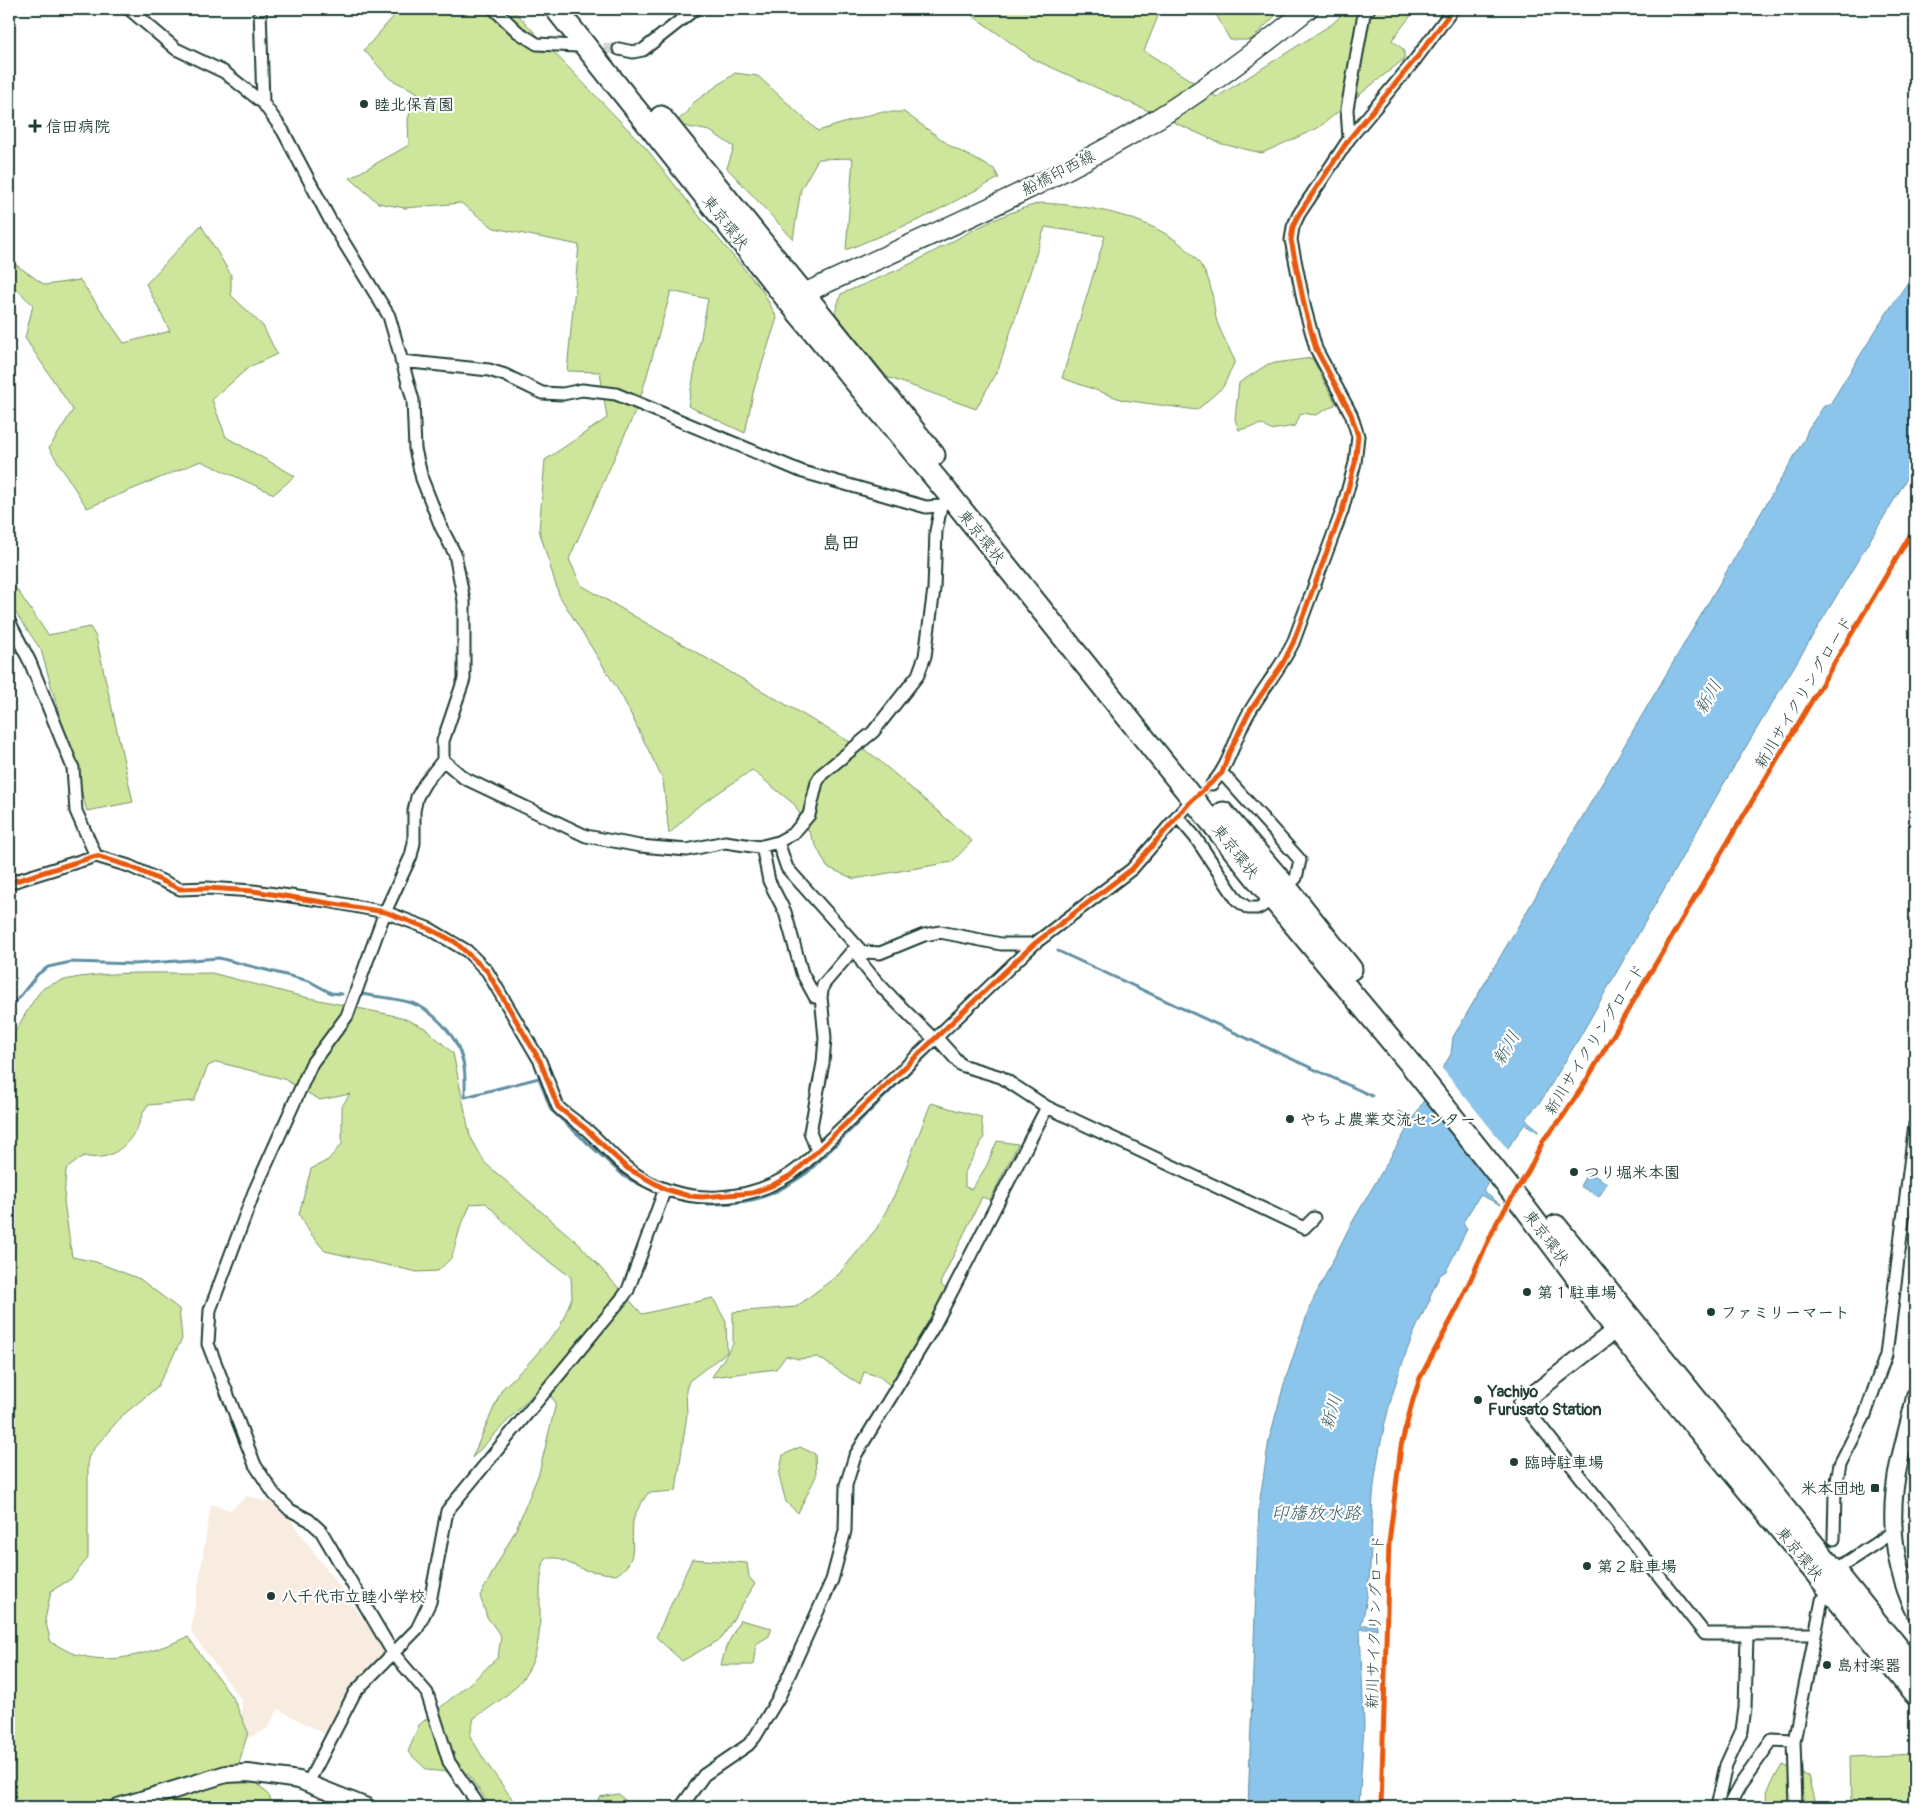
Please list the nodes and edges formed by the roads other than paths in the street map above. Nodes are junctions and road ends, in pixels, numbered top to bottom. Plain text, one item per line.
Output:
1 (128, 9) edge
2 (260, 9) edge
3 (494, 9) edge
4 (556, 9) edge
5 (572, 9) edge
6 (695, 9) edge
7 (1308, 9) edge
8 (1369, 9) edge
9 (1453, 9) edge
10 (578, 46) tunnel mouth
11 (619, 50) tunnel mouth
12 (263, 103) junction
13 (1349, 139) junction
14 (797, 298) junction
15 (402, 361) junction
16 (942, 476) junction
17 (946, 502) junction
18 (1043, 600) junction
19 (9, 622) edge
20 (443, 760) junction
21 (1222, 773) junction
22 (1212, 784) tunnel mouth
23 (1189, 803) tunnel mouth
24 (1177, 816) junction
25 (778, 842) junction
26 (762, 846) junction
27 (96, 856) junction
28 (9, 883) edge
29 (1280, 893) junction
30 (385, 912) junction
31 (1034, 944) junction
32 (861, 953) junction
33 (821, 997) junction
34 (935, 1038) junction
35 (1047, 1107) junction
36 (1915, 1124) edge
37 (817, 1151) junction
38 (664, 1189) junction
39 (1314, 1218) dead end
40 (1623, 1324) junction
41 (1915, 1396) edge
42 (1522, 1403) joint
43 (1893, 1532) junction
44 (1834, 1540) dead end
45 (1827, 1583) junction
46 (1915, 1612) edge
47 (1815, 1634) junction
48 (1747, 1636) junction
49 (393, 1654) junction
50 (1915, 1670) edge
51 (1915, 1694) edge
52 (1794, 1740) junction
53 (308, 1783) junction
54 (118, 1807) edge
55 (368, 1807) edge
56 (480, 1807) edge
57 (681, 1807) edge
58 (1717, 1807) edge
59 (1728, 1807) edge
60 (1796, 1807) edge

1 - 12 street
2 - 12 street
3 - 10 street
4 - 14 highway, 東京環状
5 - 14 highway, 東京環状
6 - 11 street
7 - 14 main road, 船橋印西線
8 - 13 street
9 - 13 street
12 - 15 street
13 - 21 street
14 - 16 highway, 東京環状
15 - 17 street
15 - 20 street
16 - 17 highway, 東京環状
16 - 18 highway, 東京環状
17 - 18 highway, 東京環状
17 - 25 street
18 - 29 highway, 東京環状
19 - 27 street
20 - 26 street
20 - 30 street
21 - 22 street
21 - 29 street
23 - 24 street
24 - 29 street
24 - 31 street
25 - 26 street
25 - 32 street
26 - 33 street
27 - 28 street
27 - 30 street
29 - 40 highway, 東京環状
30 - 38 street
30 - 49 street
31 - 32 street
31 - 34 street
32 - 33 street
32 - 34 street
33 - 37 street
34 - 35 street
34 - 37 street
35 - 39 street
35 - 57 street
36 - 44 street
37 - 38 street
38 - 49 street
40 - 42 street
40 - 45 highway, 東京環状
41 - 43 street
42 - 48 street
43 - 45 street
43 - 46 street
45 - 47 street
45 - 50 highway, 東京環状
45 - 51 highway, 東京環状
47 - 48 street
47 - 52 street
48 - 58 street
49 - 53 street
49 - 56 street
52 - 59 street
52 - 60 street
53 - 54 street
53 - 55 street

